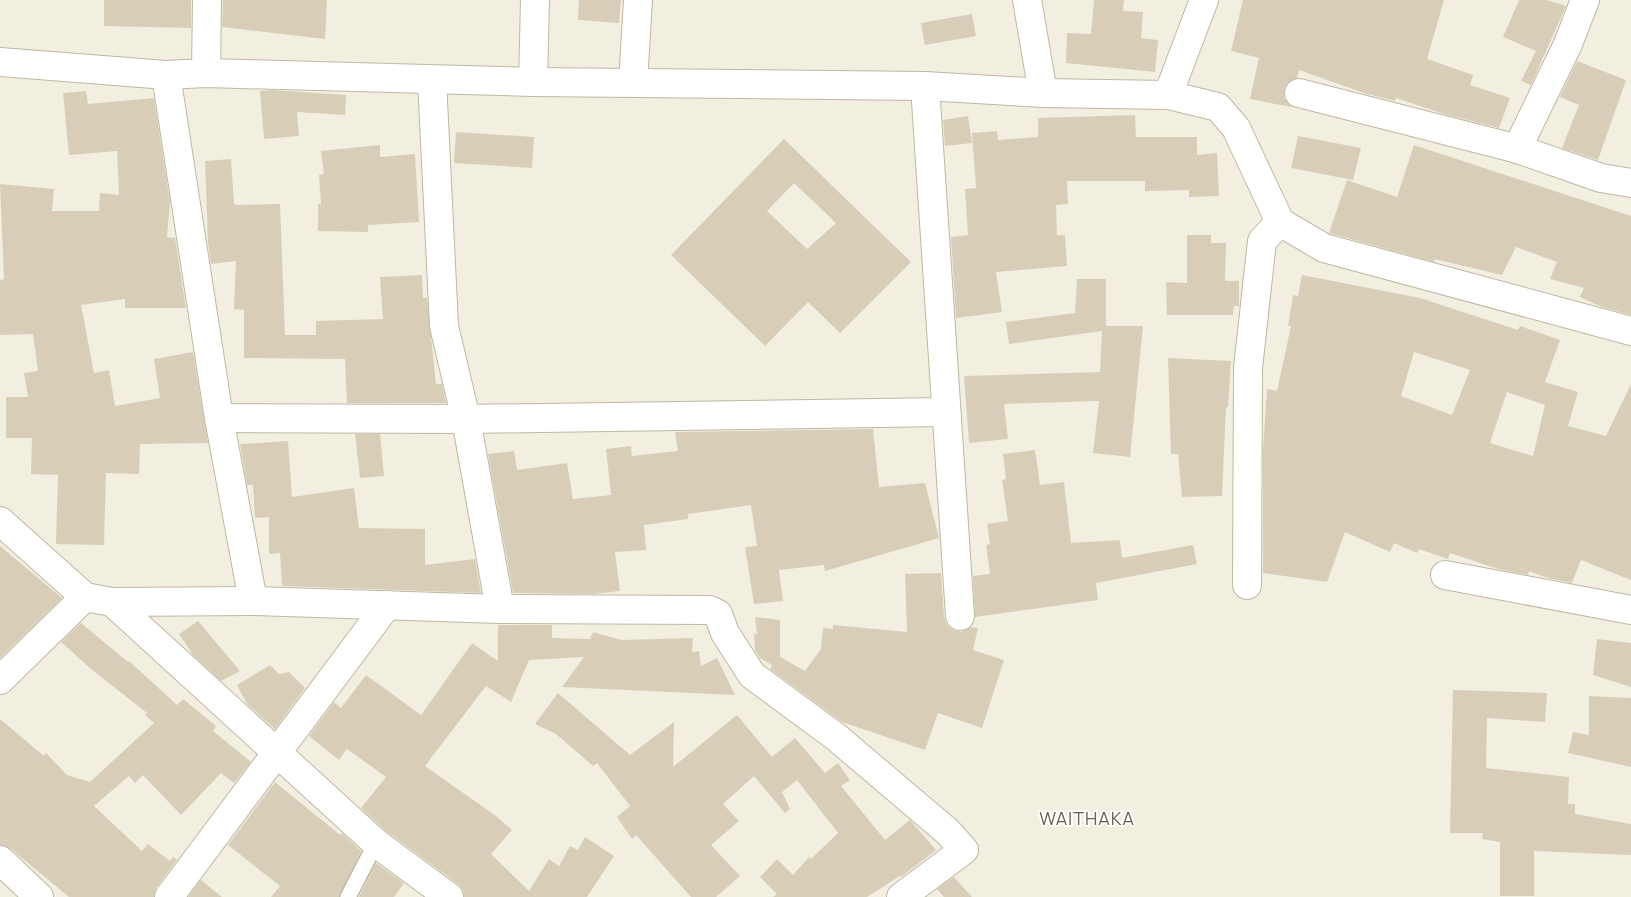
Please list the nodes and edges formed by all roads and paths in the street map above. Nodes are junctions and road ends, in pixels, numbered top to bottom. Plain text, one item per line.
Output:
1 (207, 0) edge
2 (536, 0) edge
3 (638, 0) edge
4 (1027, 0) edge
5 (1204, 0) edge
6 (1585, 0) edge
7 (0, 62) edge
8 (206, 73) junction
9 (166, 75) junction
10 (432, 80) junction
11 (533, 82) junction
12 (633, 83) junction
13 (925, 86) junction
14 (1044, 93) junction
15 (1299, 93) dead end
16 (1168, 95) junction
17 (1517, 149) junction
18 (1631, 183) edge
19 (1280, 222) junction
20 (1631, 331) edge
21 (945, 412) junction
22 (219, 418) junction
23 (466, 419) junction
24 (0, 521) edge
25 (1445, 575) dead end
26 (1247, 585) dead end
27 (85, 597) junction
28 (253, 601) junction
29 (112, 602) junction
30 (387, 605) junction
31 (500, 609) junction
32 (1631, 610) edge
33 (960, 616) dead end
34 (0, 680) edge
35 (276, 753) junction
36 (376, 843) junction
37 (0, 860) edge
38 (39, 897) edge
39 (169, 897) edge
40 (348, 897) edge
41 (449, 897) edge
42 (901, 897) edge

1 - 8 street
2 - 11 street
3 - 12 street
4 - 14 street
5 - 16 street
6 - 17 street
7 - 9 street
8 - 9 street
8 - 10 street
9 - 22 street
10 - 11 street
10 - 23 street
11 - 12 street
12 - 13 street
13 - 14 street
13 - 21 street
14 - 16 street
15 - 17 street
16 - 19 street
17 - 18 street
19 - 20 street
19 - 26 street
21 - 23 street
21 - 33 street
22 - 23 street
22 - 28 street
23 - 31 street
24 - 27 street
25 - 32 street
27 - 29 street
27 - 34 street
28 - 29 street
28 - 30 street
29 - 35 street
30 - 31 street
30 - 35 street
31 - 42 street
35 - 36 street
35 - 39 street
36 - 40 lane
36 - 41 street
37 - 38 street

